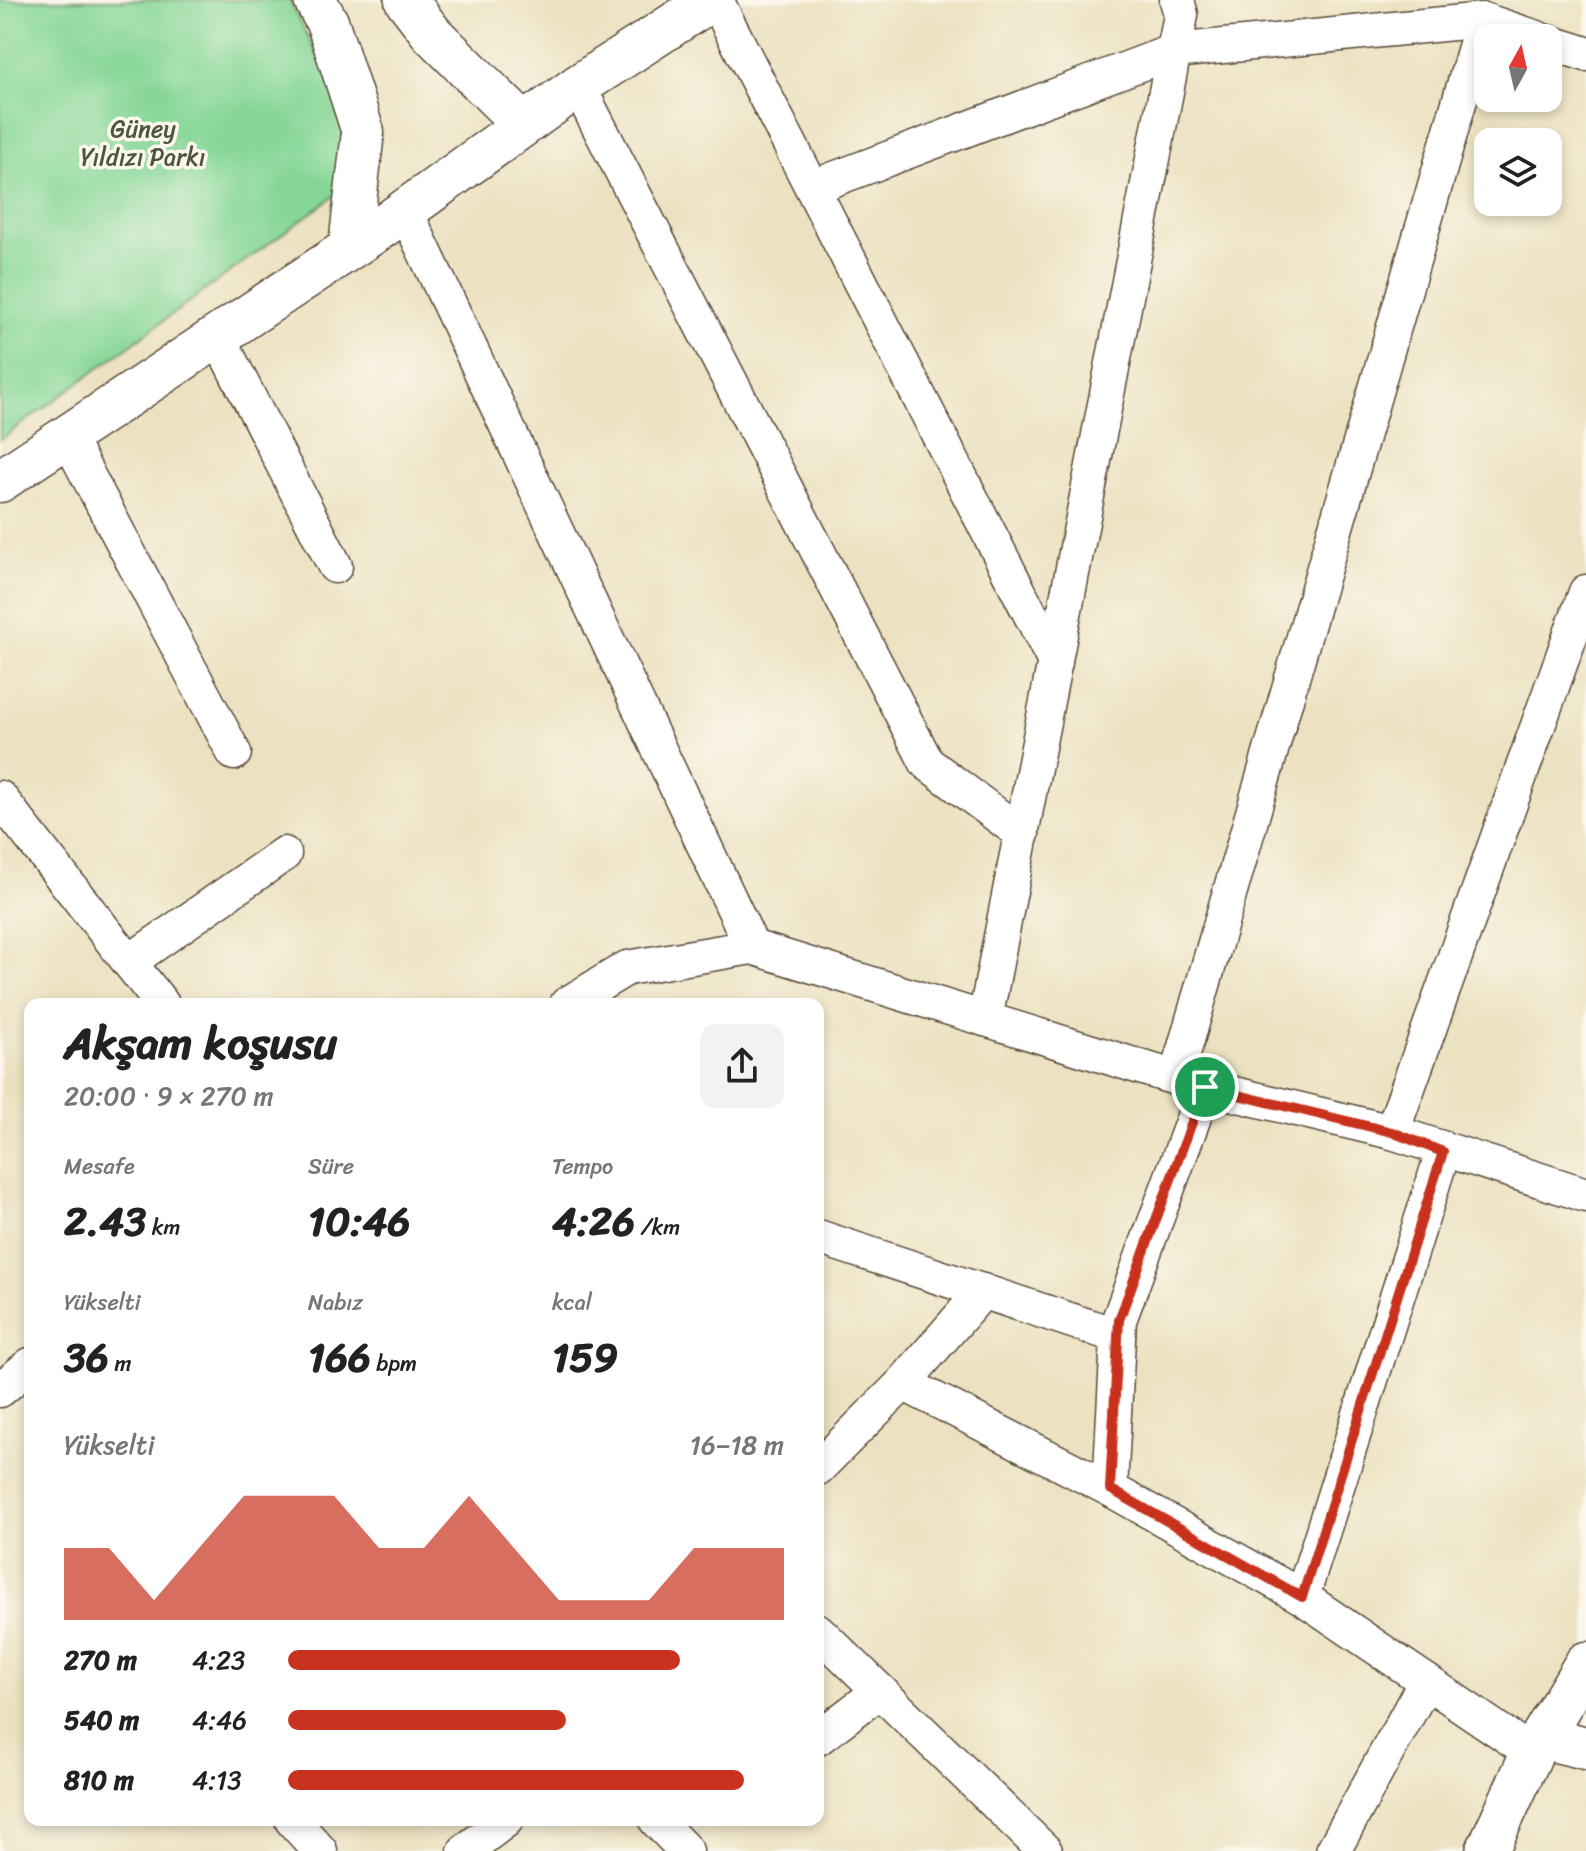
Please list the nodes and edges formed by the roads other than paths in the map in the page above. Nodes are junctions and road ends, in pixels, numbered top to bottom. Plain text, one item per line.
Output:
1 (315, 0) edge
2 (406, 0) edge
3 (714, 0) edge
4 (1177, 0) edge
5 (1483, 20) junction
6 (1495, 24) edge
7 (1562, 46) edge
8 (1174, 51) junction
9 (1586, 54) edge
10 (578, 86) junction
11 (523, 124) junction
12 (813, 187) junction
13 (404, 208) junction
14 (350, 246) junction
15 (217, 335) junction
16 (67, 436) junction
17 (0, 481) edge
18 (335, 566) dead end
19 (1586, 592) edge
20 (1055, 662) junction
21 (234, 753) dead end
22 (0, 798) edge
23 (1022, 834) junction
24 (284, 854) dead end
25 (752, 947) junction
26 (129, 962) junction
27 (157, 998) edge
28 (577, 998) edge
29 (985, 1019) junction
30 (1190, 1082) junction
31 (1392, 1132) junction
32 (1443, 1152) junction
33 (1586, 1195) edge
34 (824, 1239) edge
35 (983, 1291) junction
36 (1118, 1336) junction
37 (24, 1370) edge
38 (903, 1383) junction
39 (0, 1390) edge
40 (824, 1462) edge
41 (1110, 1489) junction
42 (1302, 1597) junction
43 (824, 1637) edge
44 (1586, 1663) edge
45 (1426, 1681) junction
46 (880, 1691) junction
47 (824, 1733) edge
48 (1538, 1745) junction
49 (1586, 1748) edge
50 (297, 1826) edge
51 (496, 1826) edge
52 (662, 1826) edge
53 (320, 1851) edge
54 (465, 1851) edge
55 (686, 1851) edge
56 (1045, 1851) edge
57 (1333, 1851) edge
58 (1487, 1851) edge

1 - 14 main road
2 - 11 main road
3 - 10 main road
3 - 12 street
4 - 8 street
5 - 6 street
5 - 8 street
5 - 30 street
7 - 9 street
8 - 12 street
8 - 20 street
10 - 11 main road
10 - 23 street
11 - 13 main road
12 - 20 street
13 - 14 main road
13 - 25 street
14 - 15 main road
15 - 16 main road
15 - 18 street
16 - 17 main road
16 - 21 street
19 - 31 street
20 - 23 street
22 - 26 street
23 - 29 street
24 - 26 street
25 - 28 street
25 - 29 street
26 - 27 street
29 - 30 street
30 - 31 street
30 - 36 street
31 - 32 street
32 - 33 street
32 - 42 street
34 - 35 street
35 - 36 street
35 - 38 street
36 - 41 street
37 - 39 street
38 - 40 street
38 - 41 street
41 - 42 street
42 - 45 street
43 - 46 street
44 - 48 main road
45 - 48 street
45 - 57 street
46 - 47 street
46 - 56 street
48 - 49 main road
48 - 58 main road
50 - 53 street
51 - 54 street
52 - 55 street

